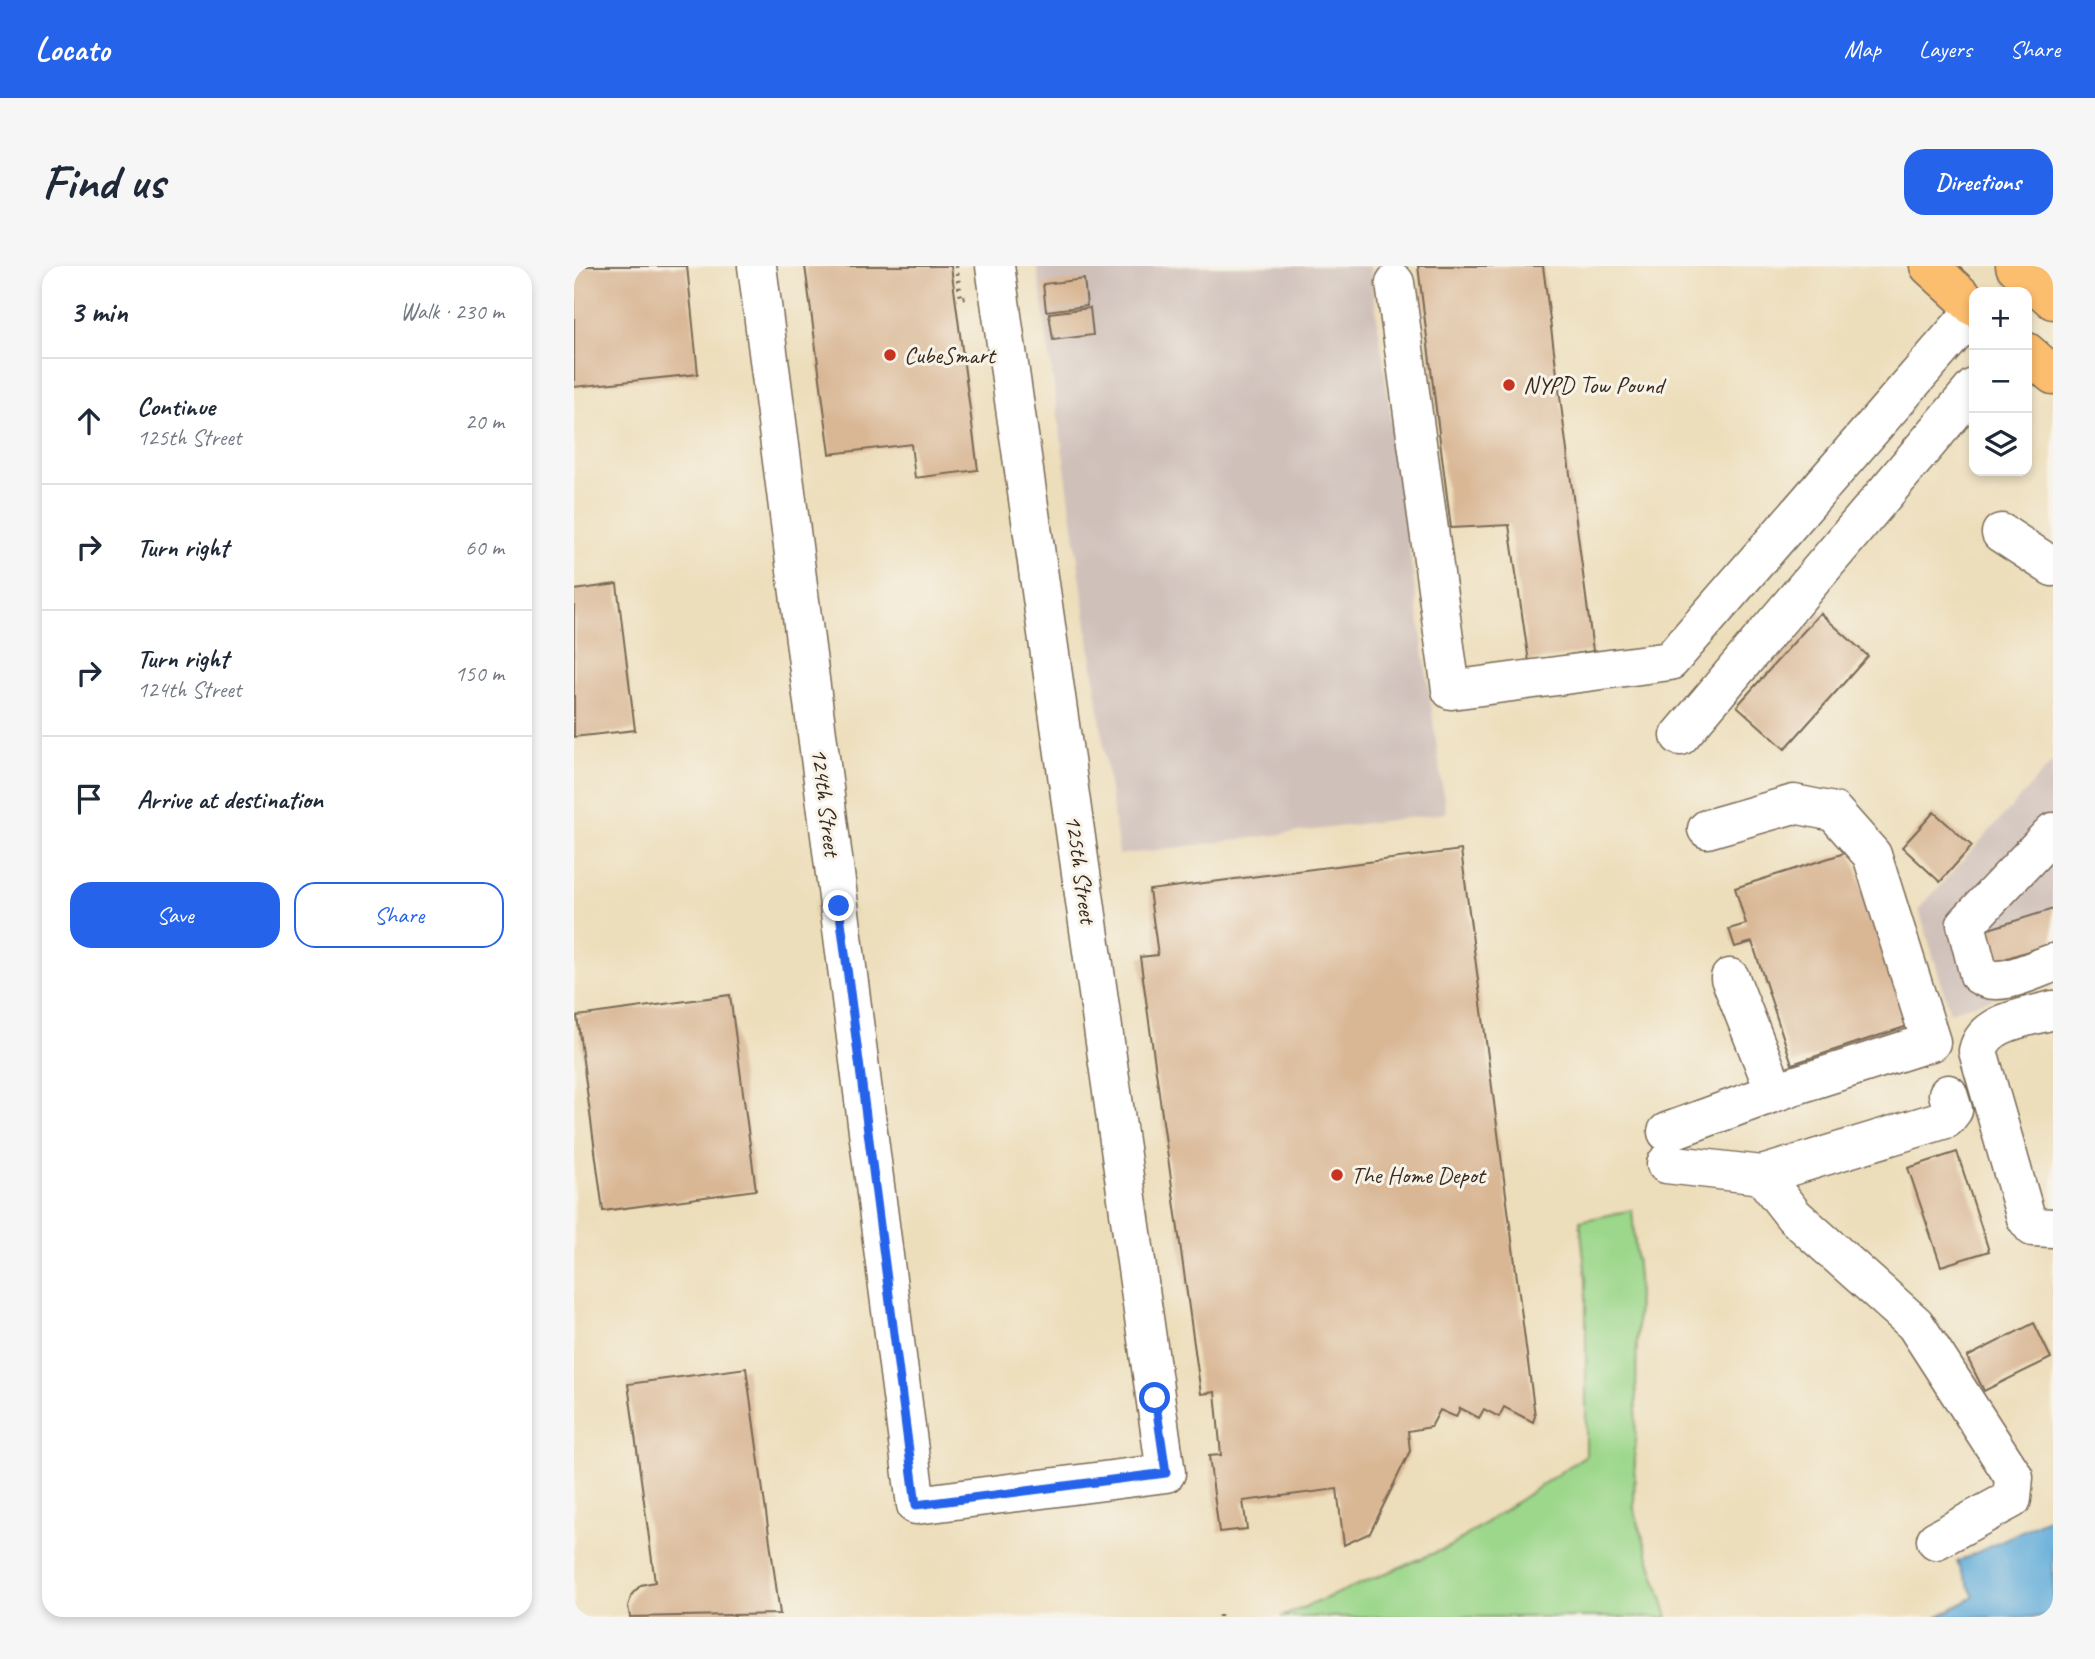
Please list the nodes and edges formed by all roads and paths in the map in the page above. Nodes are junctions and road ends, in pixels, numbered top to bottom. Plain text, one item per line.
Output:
1 (757, 266) edge
2 (995, 266) edge
3 (1929, 266) edge
4 (2015, 266) edge
5 (1395, 283) dead end
6 (2053, 300) edge
7 (1969, 304) edge
8 (1969, 315) edge
9 (2032, 356) edge
10 (2053, 375) edge
11 (1969, 394) edge
12 (2001, 533) dead end
13 (2053, 567) edge
14 (1680, 736) dead end
15 (1707, 829) dead end
16 (2053, 832) edge
17 (2053, 865) edge
18 (2007, 879) junction
19 (2053, 963) edge
20 (1730, 978) dead end
21 (2053, 1010) edge
22 (1775, 1093) junction
23 (1948, 1094) dead end
24 (1762, 1175) junction
25 (2053, 1228) edge
26 (1166, 1473) joint
27 (1936, 1540) dead end

1 - 26 lane, 124th Street
2 - 26 lane, 125th Street
3 - 7 main road
4 - 6 main road
5 - 8 lane
9 - 10 main road
11 - 14 lane
12 - 13 lane
15 - 22 lane
16 - 18 lane
17 - 18 lane
18 - 19 lane
20 - 22 lane
21 - 25 lane
22 - 24 lane
23 - 24 lane
24 - 27 lane

